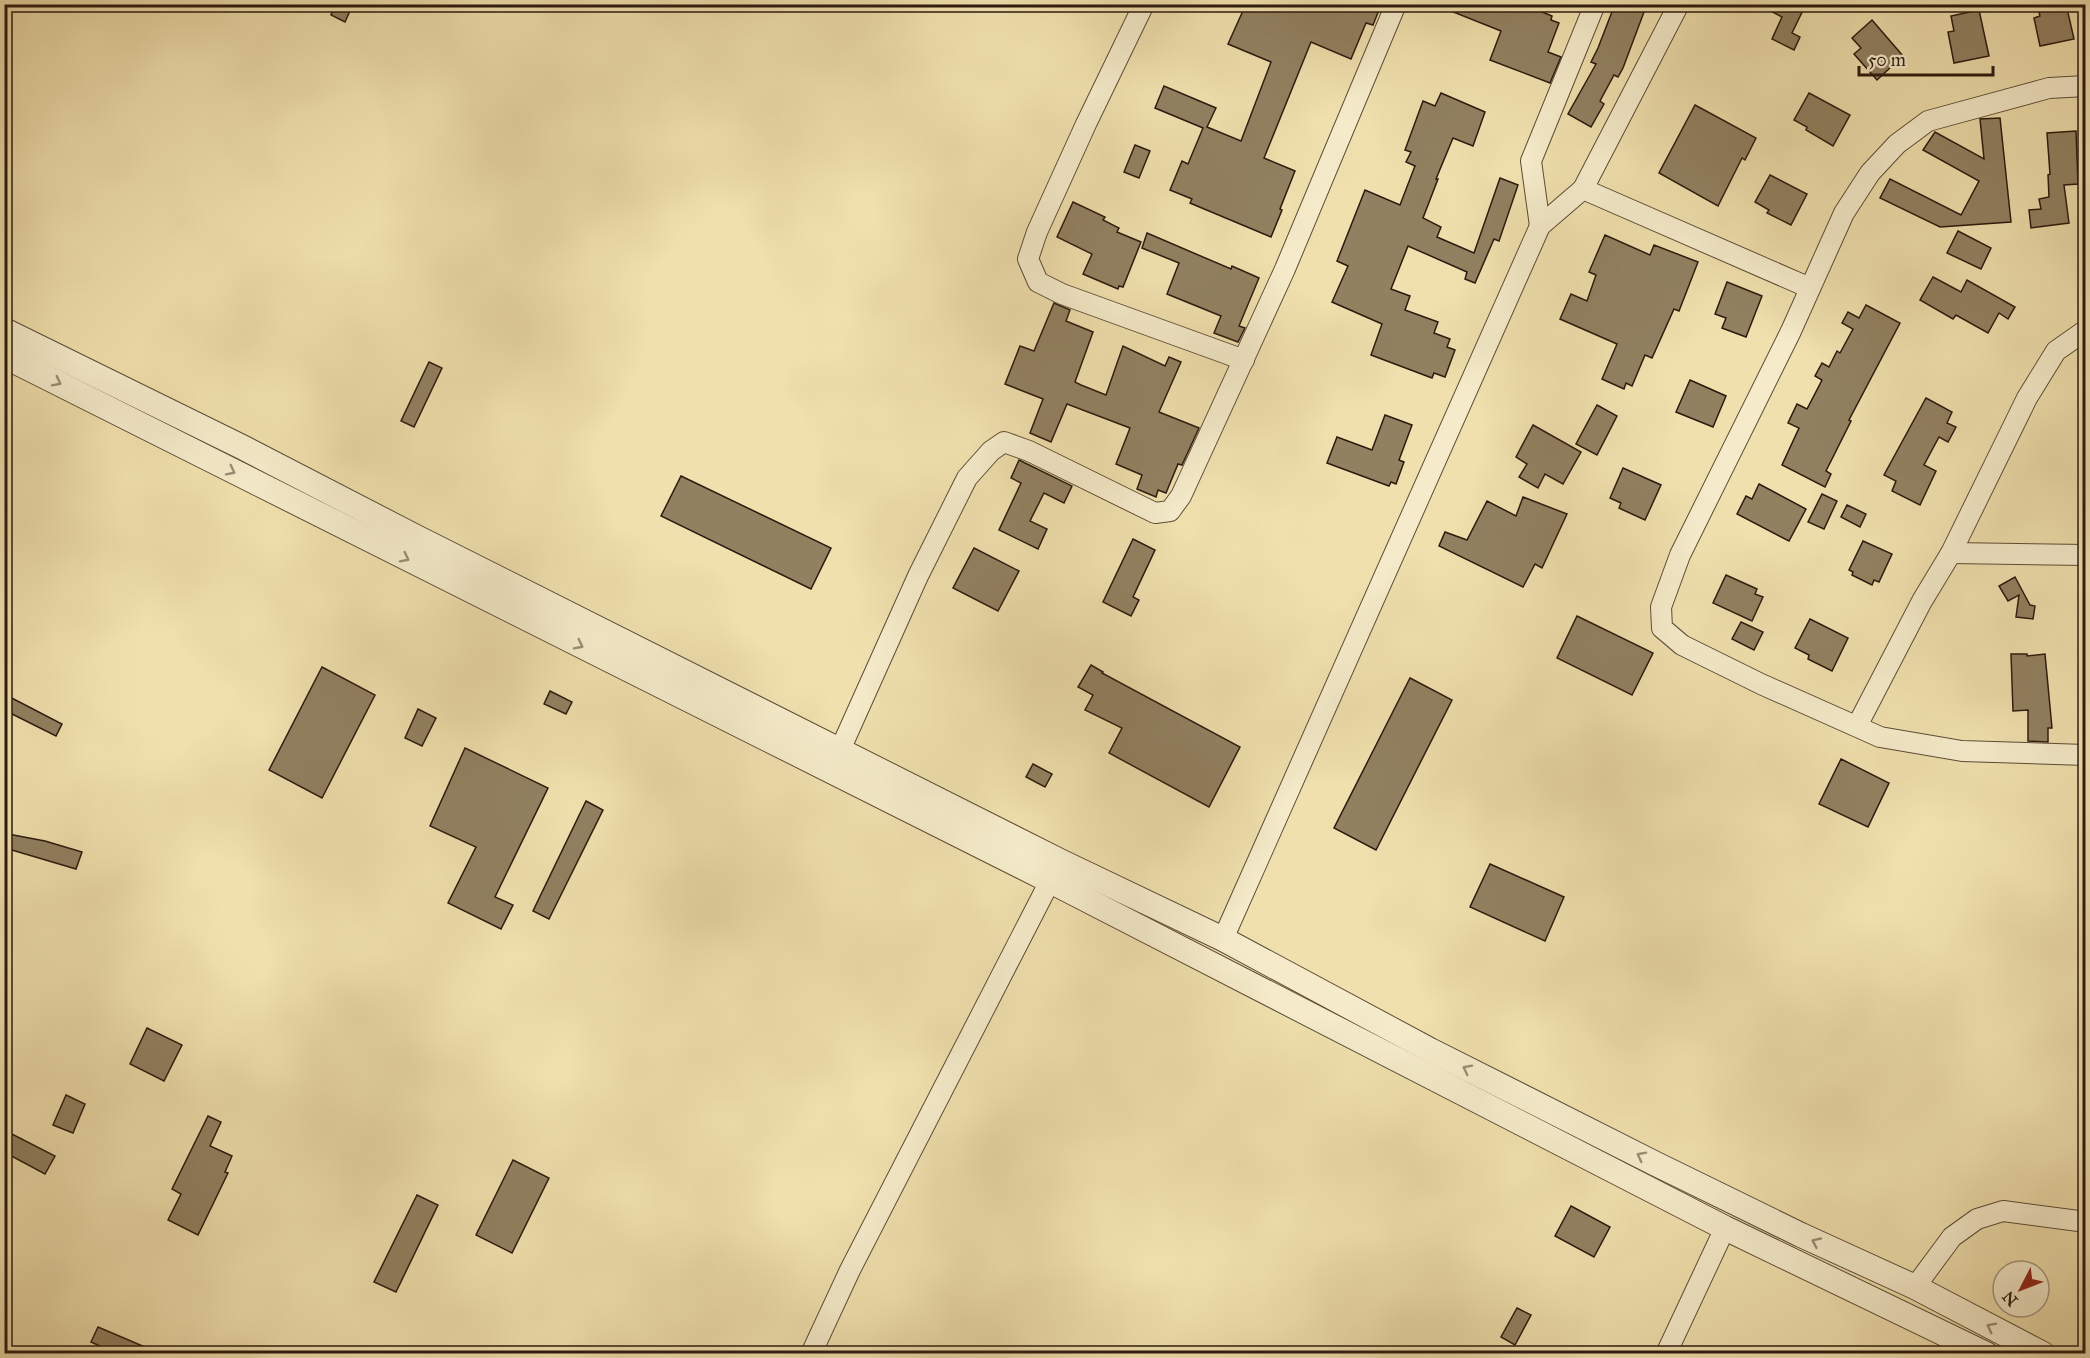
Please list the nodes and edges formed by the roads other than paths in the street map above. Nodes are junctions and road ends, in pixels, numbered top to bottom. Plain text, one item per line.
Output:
1 (1144, 4) edge
2 (1396, 4) edge
3 (1595, 4) edge
4 (1679, 4) edge
5 (2085, 86) edge
6 (1583, 189) junction
7 (1540, 226) junction
8 (1810, 288) junction
9 (4, 330) edge
10 (2085, 330) edge
11 (4, 356) edge
12 (1244, 360) junction
13 (1951, 553) junction
14 (2085, 555) edge
15 (1857, 726) junction
16 (840, 750) junction
17 (2085, 755) edge
18 (1050, 881) junction
19 (1223, 939) junction
20 (2085, 1222) edge
21 (1725, 1228) junction
22 (1915, 1287) junction
23 (811, 1353) edge
24 (1666, 1353) edge
25 (1986, 1353) edge
26 (2043, 1353) edge

1 - 12 street
2 - 12 street
3 - 7 street
4 - 6 street
5 - 8 street
6 - 7 street
6 - 8 street
7 - 19 street
8 - 15 street
9 - 16 street
10 - 13 street
11 -> 18 street
12 - 16 street
13 - 14 street
13 - 15 street
15 - 17 street
16 - 19 street
18 - 21 street
18 - 23 street
22 -> 19 street
20 - 22 street
21 - 24 street
21 - 25 street
26 -> 22 street

